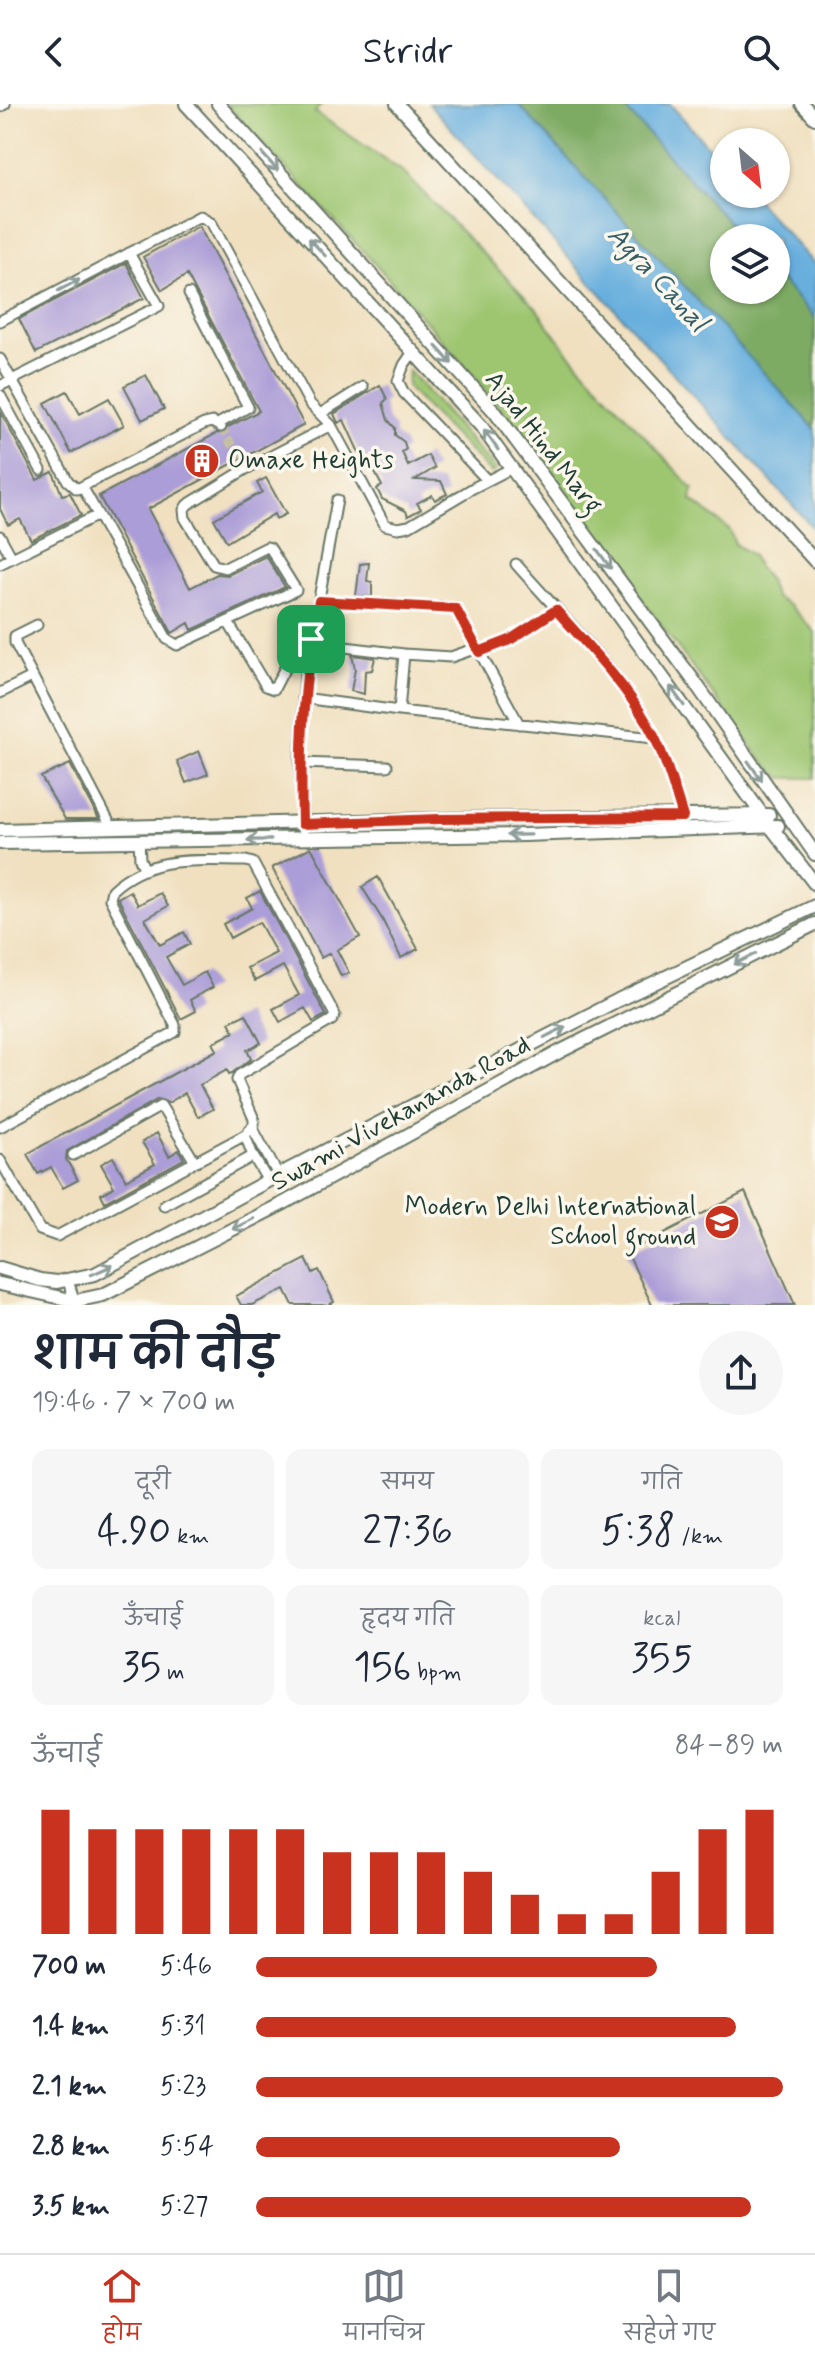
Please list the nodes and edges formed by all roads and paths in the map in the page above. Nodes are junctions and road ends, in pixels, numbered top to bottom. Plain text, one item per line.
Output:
1 (186, 104) edge
2 (218, 104) edge
3 (397, 104) edge
4 (802, 104) edge
5 (815, 118) edge
6 (129, 253) junction
7 (189, 294) dead end
8 (404, 310) junction
9 (0, 321) edge
10 (388, 324) junction
11 (413, 352) junction
12 (0, 359) edge
13 (12, 380) junction
14 (0, 386) edge
15 (363, 387) dead end
16 (0, 395) edge
17 (320, 414) junction
18 (331, 425) junction
19 (512, 468) junction
20 (41, 470) dead end
21 (487, 480) junction
22 (83, 488) junction
23 (337, 500) dead end
24 (98, 515) junction
25 (0, 536) edge
26 (12, 558) junction
27 (815, 561) edge
28 (0, 564) edge
29 (516, 564) dead end
30 (319, 601) junction
31 (556, 610) junction
32 (298, 613) dead end
33 (228, 622) junction
34 (37, 625) dead end
35 (311, 643) junction
36 (478, 650) junction
37 (404, 654) junction
38 (32, 677) junction
39 (0, 693) edge
40 (303, 698) junction
41 (399, 711) junction
42 (519, 724) junction
43 (654, 738) junction
44 (300, 763) junction
45 (387, 766) dead end
46 (784, 813) junction
47 (683, 817) junction
48 (767, 822) junction
49 (302, 824) junction
50 (112, 828) junction
51 (56, 829) junction
52 (815, 829) edge
53 (0, 830) edge
54 (796, 830) junction
55 (303, 839) junction
56 (139, 841) junction
57 (53, 842) junction
58 (0, 843) edge
59 (815, 854) edge
60 (145, 870) junction
61 (815, 884) edge
62 (815, 906) edge
63 (815, 924) edge
64 (0, 1127) edge
65 (248, 1131) junction
66 (73, 1155) dead end
67 (253, 1156) junction
68 (0, 1160) edge
69 (195, 1162) junction
70 (273, 1178) junction
71 (164, 1205) dead end
72 (0, 1268) edge
73 (68, 1281) junction
74 (0, 1284) edge
75 (55, 1298) junction
76 (75, 1303) edge
77 (42, 1305) edge

10 -> 1 street
2 -> 8 street, Ajad Hind Marg
3 - 27 street
4 - 5 street
9 -> 6 street
6 - 13 street
6 - 17 street
7 - 22 street
8 - 10 street
8 -> 46 street, Ajad Hind Marg
10 - 11 street
19 -> 11 street
11 - 21 street
12 - 13 street
13 - 14 street
13 - 22 street
15 - 17 street
16 - 20 street
17 - 18 street
18 - 21 street
18 - 33 street
19 - 21 street
48 -> 19 street
22 - 24 street
23 - 30 street
24 - 26 street
24 - 33 street
25 - 26 street
26 - 28 street
29 - 31 street
30 - 35 street
30 - 36 street
31 - 36 street
31 - 43 street
32 - 33 street
34 - 38 street
35 - 37 street
35 - 40 street
36 - 37 street
36 - 42 street
37 - 41 street
38 - 39 street
38 - 50 street
40 - 41 street
40 - 44 street
41 - 42 street
42 - 43 street
43 - 47 street
44 - 45 street
44 - 49 street
46 - 48 street
46 - 54 street, Ajad Hind Marg
47 - 48 street
47 - 49 street
48 - 54 street
48 -> 55 street
48 - 61 street
49 - 50 street
49 - 55 street
50 - 51 street
51 - 53 street
51 - 57 street
52 - 54 street
54 - 59 street, Ajad Hind Marg
55 -> 56 street
56 - 57 street
56 - 60 street
57 - 58 street
60 - 64 street
60 - 65 street
70 -> 62 street
63 -> 76 street, Swami Vivekananda Road
65 - 67 street
65 - 69 street
65 - 70 street
66 - 69 street
67 - 70 street
67 - 71 street
68 - 69 street
73 -> 70 street
72 - 73 street
73 - 76 street
74 - 75 street, Swami Vivekananda Road
75 - 76 street, Swami Vivekananda Road
75 - 77 street

